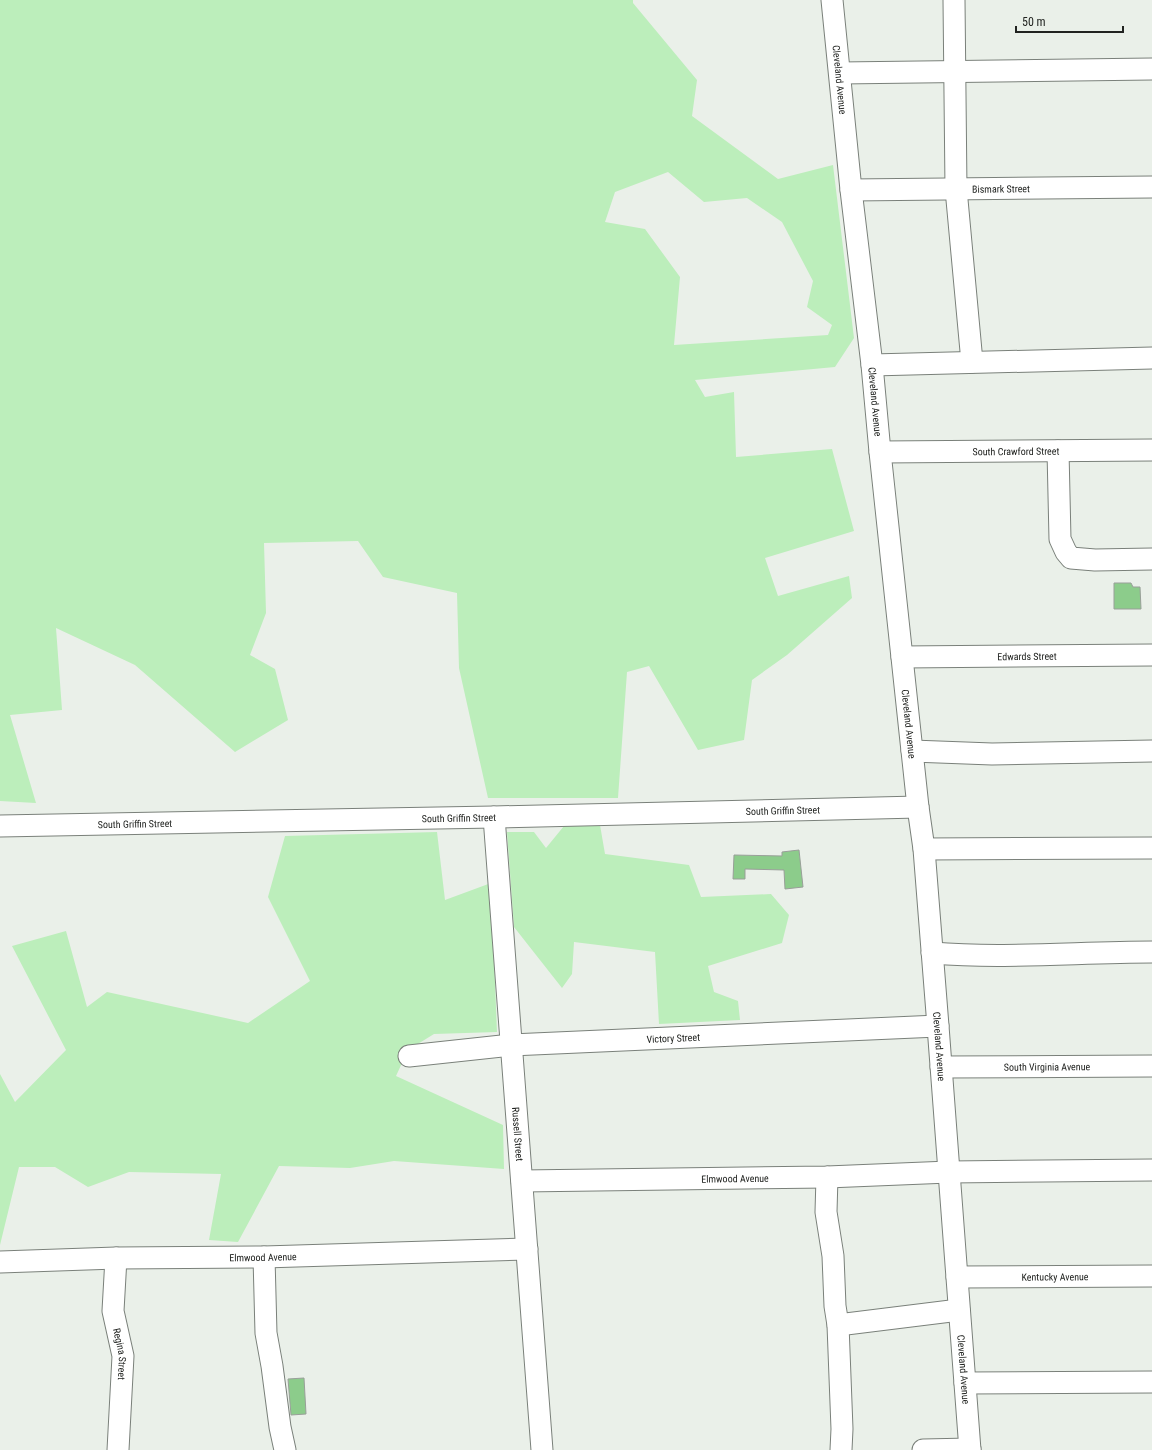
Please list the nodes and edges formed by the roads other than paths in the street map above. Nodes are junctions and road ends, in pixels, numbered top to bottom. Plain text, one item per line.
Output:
1 (832, 0) edge
2 (954, 0) edge
3 (1152, 69) edge
4 (955, 72) junction
5 (840, 73) junction
6 (1152, 187) edge
7 (956, 189) junction
8 (851, 190) junction
9 (1152, 358) edge
10 (972, 362) junction
11 (872, 365) junction
12 (1152, 450) edge
13 (1058, 451) junction
14 (880, 452) junction
15 (1152, 560) edge
16 (1152, 655) edge
17 (902, 657) junction
18 (912, 751) junction
19 (1152, 751) edge
20 (918, 807) junction
21 (494, 817) junction
22 (0, 826) edge
23 (1152, 848) edge
24 (924, 850) junction
25 (1152, 952) edge
26 (932, 953) junction
27 (938, 1026) junction
28 (511, 1046) junction
29 (409, 1056) dead end
30 (1152, 1066) edge
31 (941, 1067) junction
32 (1152, 1170) edge
33 (949, 1172) junction
34 (827, 1177) junction
35 (522, 1181) junction
36 (526, 1249) junction
37 (264, 1257) junction
38 (116, 1258) junction
39 (0, 1262) edge
40 (1152, 1276) edge
41 (957, 1277) junction
42 (959, 1310) junction
43 (838, 1325) junction
44 (1152, 1382) edge
45 (965, 1383) junction
46 (118, 1450) edge
47 (285, 1450) edge
48 (542, 1450) edge
49 (841, 1450) edge
50 (923, 1450) edge
51 (970, 1450) edge

1 - 5 street, Cleveland Avenue
2 - 4 street
3 - 4 street
4 - 5 street
4 - 7 street
5 - 8 street, Cleveland Avenue
6 - 7 street, Bismark Street
7 - 8 street, Bismark Street
7 - 10 street
8 - 11 street, Cleveland Avenue
9 - 10 street
10 - 11 street
11 - 14 street, Cleveland Avenue
12 - 13 street, South Crawford Street
13 - 14 street, South Crawford Street
13 - 15 street
14 - 17 street, Cleveland Avenue
16 - 17 street, Edwards Street
17 - 18 street, Cleveland Avenue
18 - 19 street
18 - 20 street, Cleveland Avenue
20 - 21 street, South Griffin Street
20 - 24 street, Cleveland Avenue
21 - 22 street, South Griffin Street
21 - 28 street, Russell Street
23 - 24 street
24 - 26 street, Cleveland Avenue
25 - 26 street
26 - 27 street, Cleveland Avenue
27 - 28 street, Victory Street
27 - 31 street, Cleveland Avenue
28 - 29 street, Victory Street
28 - 35 street, Russell Street
30 - 31 street, South Virginia Avenue
31 - 33 street, Cleveland Avenue
32 - 33 street, Elmwood Avenue
33 - 34 street, Elmwood Avenue
33 - 41 street, Cleveland Avenue
34 - 35 street, Elmwood Avenue
34 - 43 street
35 - 36 street, Russell Street
36 - 37 street, Elmwood Avenue
36 - 48 street, Russell Street
37 - 38 street, Elmwood Avenue
37 - 47 street
38 - 39 street, Elmwood Avenue
38 - 46 street, Regina Street
40 - 41 street, Kentucky Avenue
41 - 42 street, Cleveland Avenue
42 - 43 street
42 - 45 street, Cleveland Avenue
43 - 49 street
44 - 45 street
45 - 51 street, Cleveland Avenue
50 - 51 street

